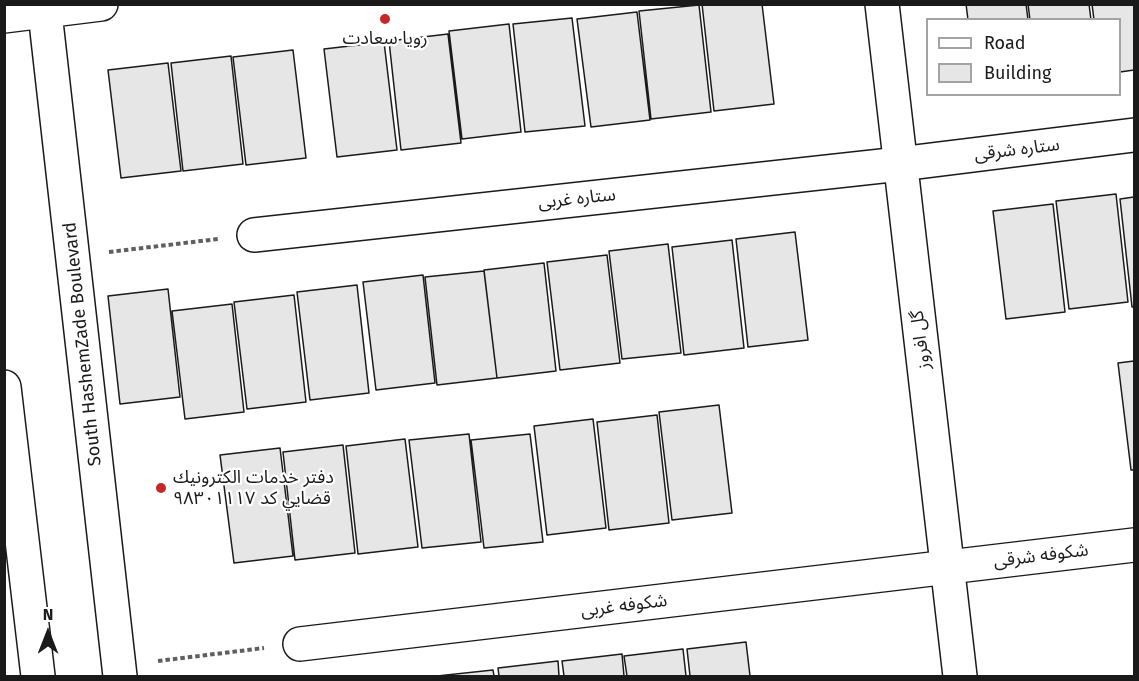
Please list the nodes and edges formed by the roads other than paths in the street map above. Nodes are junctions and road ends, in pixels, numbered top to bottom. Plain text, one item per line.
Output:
1 (101, 4) edge
2 (882, 4) edge
3 (44, 8) edge
4 (4, 16) edge
5 (1134, 135) edge
6 (900, 164) junction
7 (254, 235) road end
8 (4, 387) edge
9 (1134, 545) edge
10 (947, 567) junction
11 (300, 644) road end
12 (120, 671) edge
13 (38, 676) edge
14 (960, 676) edge

1 - 3 street
2 - 6 street, گل افروز
3 - 4 street
3 - 12 street, South HashemZade Boulevard
5 - 6 street, ستاره شرقی
6 - 7 street, ستاره غربی
6 - 10 street, گل افروز
8 - 13 street
9 - 10 street, شکوفه شرقی
10 - 11 street, شکوفه غربی
10 - 14 street, گل افروز

